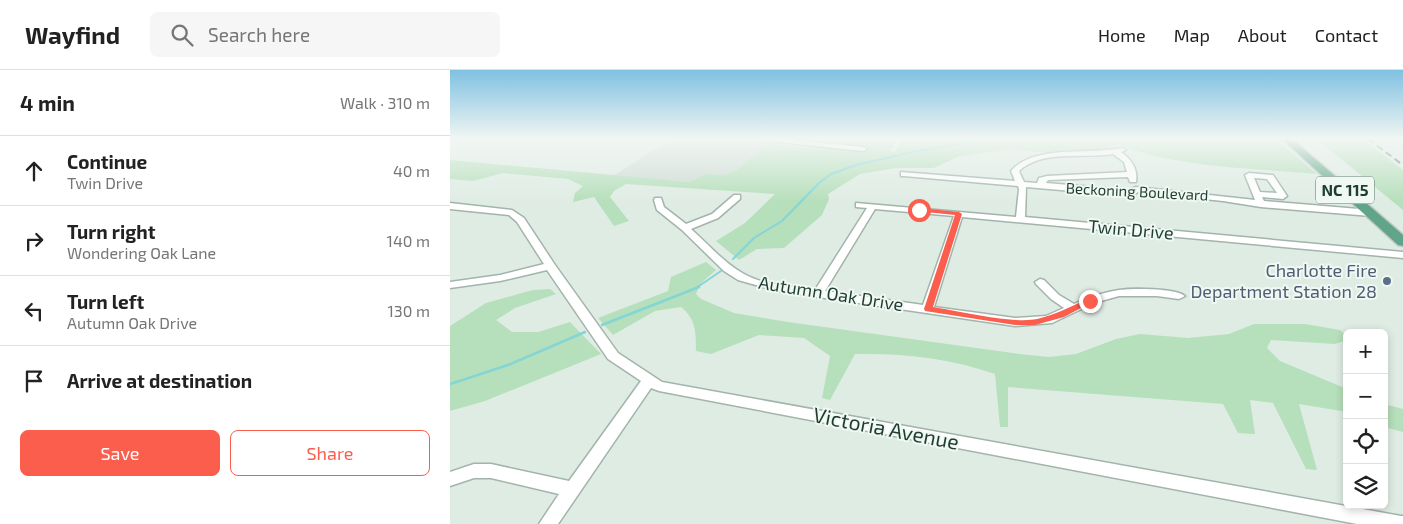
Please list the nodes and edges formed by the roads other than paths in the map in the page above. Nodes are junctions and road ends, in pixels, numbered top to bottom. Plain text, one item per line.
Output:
1 (1027, 160) edge
2 (1127, 160) edge
3 (1312, 160) edge
4 (1325, 160) edge
5 (904, 174) dead end
6 (1132, 174) junction
7 (1021, 184) junction
8 (1041, 186) junction
9 (1136, 189) junction
10 (1256, 194) dead end
11 (737, 198) dead end
12 (658, 200) dead end
13 (1261, 204) junction
14 (859, 205) dead end
15 (450, 206) edge
16 (873, 206) junction
17 (1371, 213) junction
18 (959, 214) junction
19 (1020, 220) junction
20 (685, 228) junction
21 (1403, 229) edge
22 (1403, 242) edge
23 (1403, 255) edge
24 (550, 266) junction
25 (1040, 282) dead end
26 (450, 285) edge
27 (819, 293) junction
28 (1179, 296) dead end
29 (1072, 308) junction
30 (928, 309) junction
31 (649, 380) junction
32 (450, 480) edge
33 (571, 490) junction
34 (548, 524) edge
35 (1401, 524) edge

1 - 7 street
2 - 6 street
3 - 17 main road, NC 115
4 - 21 main road, NC 115
5 - 7 street, Beckoning Boulevard
6 - 8 street
6 - 9 street
7 - 8 street, Beckoning Boulevard
7 - 19 street
8 - 9 street, Beckoning Boulevard
9 - 13 street, Beckoning Boulevard
10 - 13 street
11 - 20 street
12 - 20 street, Autumn Oak Drive
13 - 17 street, Beckoning Boulevard
14 - 16 street, Twin Drive
15 - 24 street, Victoria Avenue
16 - 18 street, Twin Drive
16 - 27 street
17 - 22 main road, NC 115
18 - 19 street, Twin Drive
18 - 30 street
19 - 23 street, Twin Drive
20 - 27 street, Autumn Oak Drive
24 - 26 street
24 - 31 street, Victoria Avenue
25 - 29 street
27 - 30 street, Autumn Oak Drive
28 - 29 street, Autumn Oak Drive
29 - 30 street, Autumn Oak Drive
31 - 33 street
31 - 35 street, Victoria Avenue
32 - 33 street
33 - 34 street

